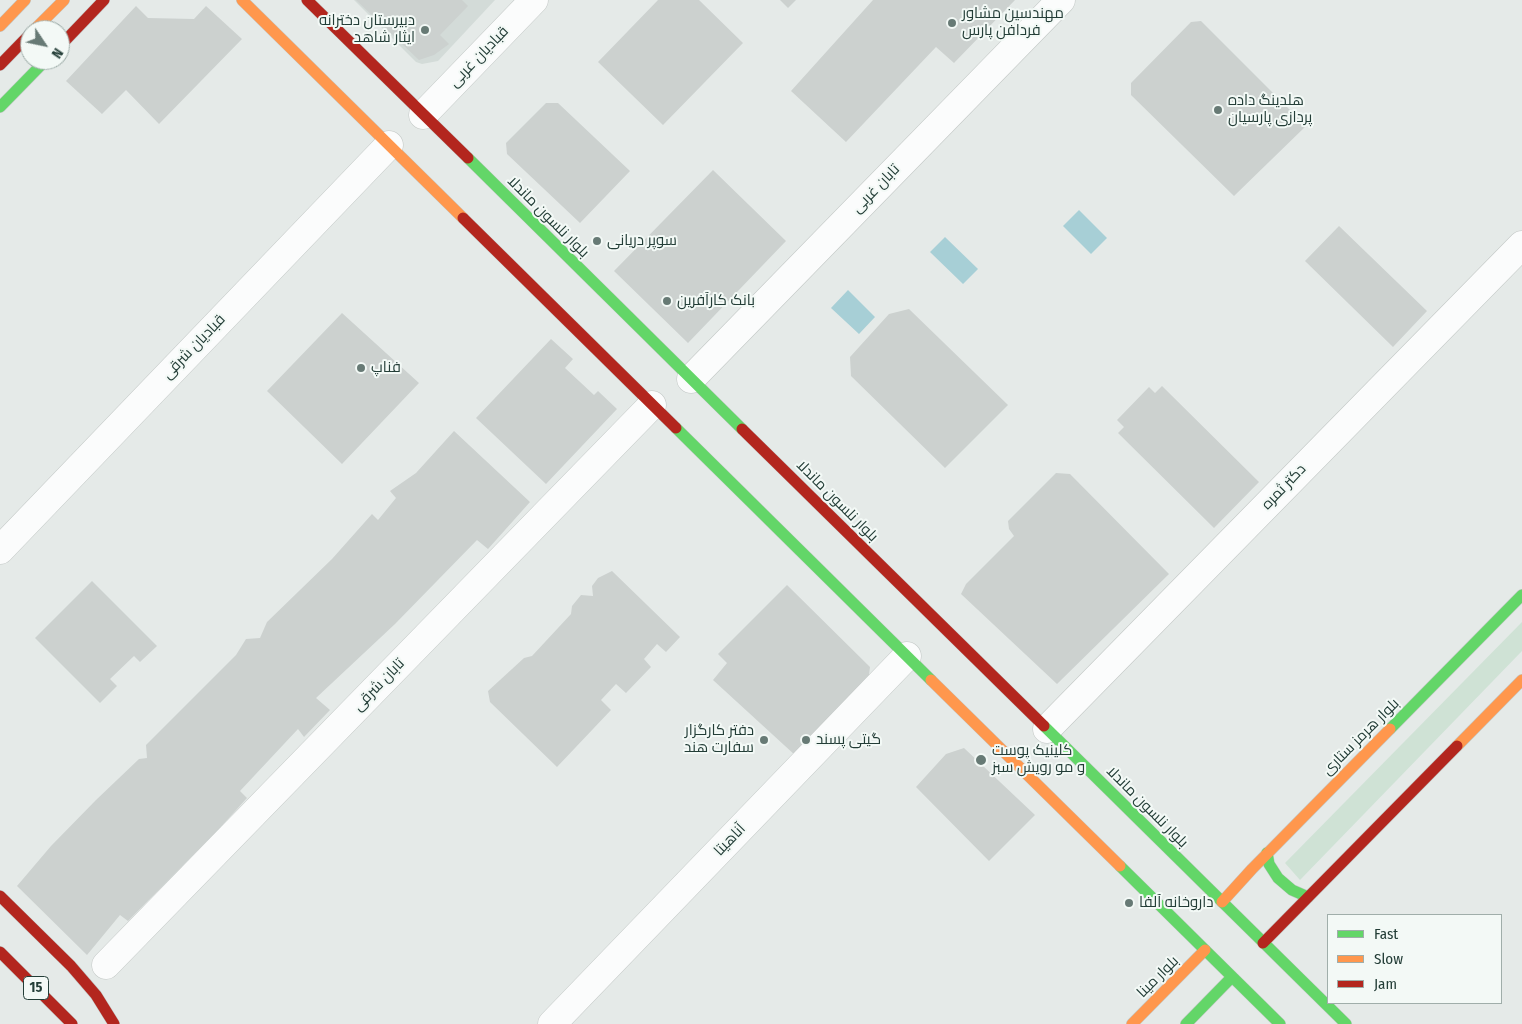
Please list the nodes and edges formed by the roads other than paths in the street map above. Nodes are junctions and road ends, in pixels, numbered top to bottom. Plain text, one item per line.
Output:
1 (25, 0) edge
2 (64, 0) edge
3 (104, 0) edge
4 (242, 0) edge
5 (307, 0) edge
6 (534, 0) edge
7 (1061, 0) edge
8 (44, 20) edge
9 (0, 26) edge
10 (70, 36) edge
11 (20, 44) edge
12 (0, 65) edge
13 (36, 70) edge
14 (0, 107) edge
15 (423, 115) junction
16 (389, 145) junction
17 (1522, 245) edge
18 (691, 379) junction
19 (652, 405) junction
20 (0, 550) edge
21 (1522, 595) edge
22 (907, 656) junction
23 (1522, 680) edge
24 (1047, 729) junction
25 (1267, 853) junction
26 (0, 896) edge
27 (1308, 897) junction
28 (1222, 902) junction
29 (1263, 943) junction
30 (1205, 950) junction
31 (0, 952) edge
32 (106, 966) dead end
33 (1232, 977) junction
34 (1176, 980) junction
35 (1188, 986) dead end
36 (1196, 996) dead end
37 (1202, 1008) junction
38 (72, 1024) edge
39 (114, 1024) edge
40 (552, 1024) edge
41 (1132, 1024) edge
42 (1186, 1024) edge
43 (1280, 1024) edge
44 (1346, 1024) edge

1 - 9 main road
2 - 8 main road
3 - 10 main road
4 - 16 main road
5 - 15 main road, بلوار نلسون ماندلا
6 - 15 street, قبادیان غربی
7 - 18 street, تابان غربی
11 - 12 main road
13 - 14 main road
15 - 18 main road, بلوار نلسون ماندلا
16 - 19 main road
16 - 20 street, قبادیان شرقی
17 - 24 street, دکتر ثمره
18 - 24 main road, بلوار نلسون ماندلا
19 - 22 main road
19 - 32 street, تابان شرقی
21 - 25 main road, بلوار هرمز ستاری
22 - 30 main road
22 - 40 street, آناهیتا
23 - 27 main road
24 - 28 main road, بلوار نلسون ماندلا
25 - 27 main road
25 - 28 main road, بلوار هرمز ستاری
26 - 39 main road
27 - 29 main road
28 - 29 main road, بلوار نلسون ماندلا
29 - 44 main road, بلوار نلسون ماندلا
30 - 33 main road
30 - 34 main road, بلوار مینا
31 - 38 main road, 15
33 - 37 main road
33 - 43 main road
34 - 35 main road
34 - 41 main road, بلوار مینا
36 - 37 main road
37 - 42 main road

